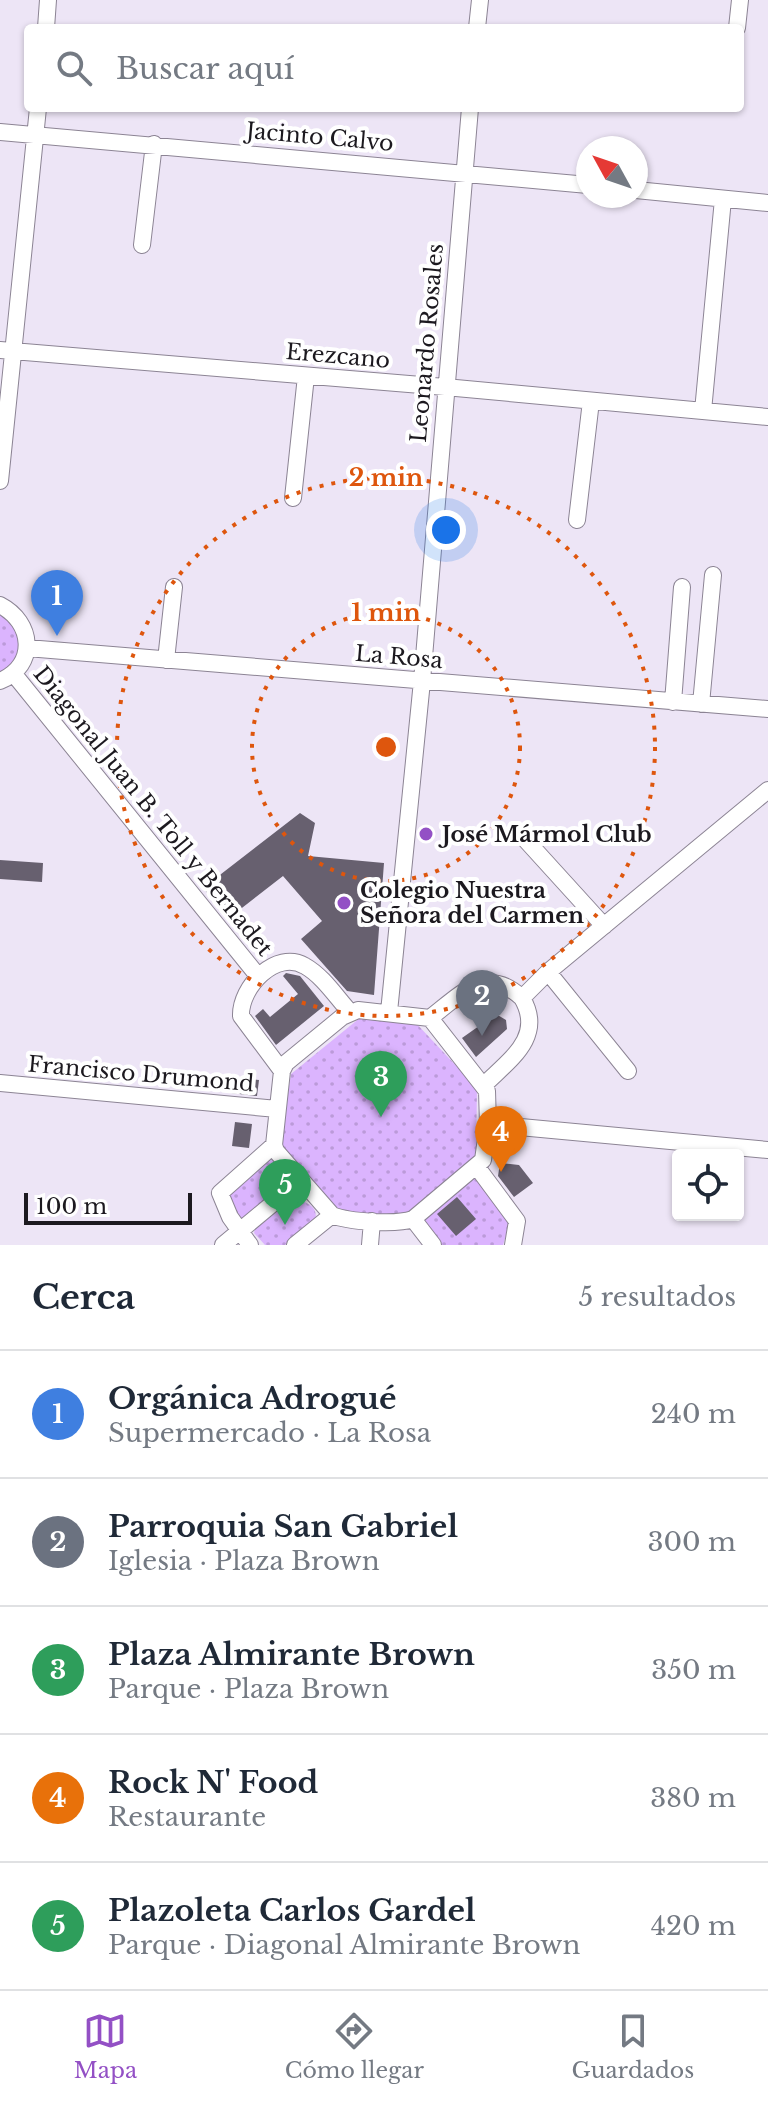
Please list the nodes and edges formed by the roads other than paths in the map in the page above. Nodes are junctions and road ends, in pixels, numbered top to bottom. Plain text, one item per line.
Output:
1 (48, 0) edge
2 (480, 0) edge
3 (740, 0) edge
4 (46, 24) edge
5 (477, 24) edge
6 (737, 24) edge
7 (38, 112) edge
8 (470, 112) edge
9 (0, 132) edge
10 (36, 134) junction
11 (154, 144) junction
12 (463, 172) junction
13 (576, 184) edge
14 (648, 191) edge
15 (723, 199) junction
16 (768, 203) edge
17 (142, 245) dead end
18 (7, 351) edge
19 (306, 376) junction
20 (445, 387) junction
21 (591, 401) junction
22 (703, 411) junction
23 (768, 417) edge
24 (0, 481) edge
25 (293, 498) dead end
26 (577, 520) dead end
27 (713, 575) dead end
28 (174, 587) dead end
29 (682, 587) dead end
30 (0, 605) edge
31 (27, 648) junction
32 (166, 660) junction
33 (6, 677) edge
34 (422, 681) junction
35 (673, 702) junction
36 (701, 704) junction
37 (768, 709) edge
38 (768, 790) edge
39 (524, 838) dead end
40 (604, 926) junction
41 (548, 972) junction
42 (258, 976) junction
43 (522, 998) junction
44 (350, 1012) junction
45 (389, 1012) junction
46 (430, 1018) junction
47 (282, 1071) junction
48 (628, 1071) dead end
49 (0, 1083) edge
50 (484, 1085) junction
51 (277, 1109) junction
52 (488, 1124) junction
53 (274, 1145) junction
54 (768, 1150) edge
55 (477, 1167) junction
56 (301, 1180) junction
57 (332, 1215) junction
58 (413, 1219) junction
59 (372, 1221) junction
60 (245, 1238) edge
61 (223, 1245) edge
62 (295, 1245) edge
63 (370, 1245) edge
64 (433, 1245) edge
65 (513, 1245) edge

1 - 4 street
2 - 5 street
3 - 6 street
7 - 10 street
8 - 12 street, Leonardo Rosales
9 - 10 street, Jacinto Calvo
10 - 11 street, Jacinto Calvo
10 - 18 street
11 - 12 street, Jacinto Calvo
11 - 17 street
12 - 13 street, Jacinto Calvo
12 - 20 street, Leonardo Rosales
14 - 15 street
15 - 16 street
15 - 22 street
18 - 19 street, Erezcano
18 - 24 street
19 - 20 street, Erezcano
19 - 25 street
20 - 21 street, Erezcano
20 - 34 street, Leonardo Rosales
21 - 22 street, Erezcano
21 - 26 street
22 - 23 street, Erezcano
27 - 36 street
28 - 32 street
29 - 35 street
30 - 31 street
31 - 32 street, La Rosa
31 - 33 street
32 - 34 street, La Rosa
33 - 42 street, Diagonal Juan B. Toll y Bernadet
34 - 35 street, La Rosa
34 - 45 street, Leonardo Rosales
35 - 36 street, La Rosa
36 - 37 street, La Rosa
38 - 40 street
39 - 40 street
40 - 41 street
41 - 43 street
41 - 48 street
42 - 44 street, Diagonal Juan B. Toll y Bernadet
42 - 47 street, Diagonal Juan B. Toll y Bernadet
43 - 46 street
43 - 50 street
44 - 45 street
44 - 47 street
45 - 46 street
46 - 50 street
47 - 51 street
49 - 51 street, Francisco Drumond
50 - 52 street
51 - 53 street
52 - 54 street
52 - 55 street
53 - 56 street
53 - 60 street
55 - 58 street
55 - 65 street
56 - 57 street
56 - 60 street
57 - 59 street
57 - 62 street
58 - 59 street
58 - 64 street
59 - 63 street
60 - 61 street

